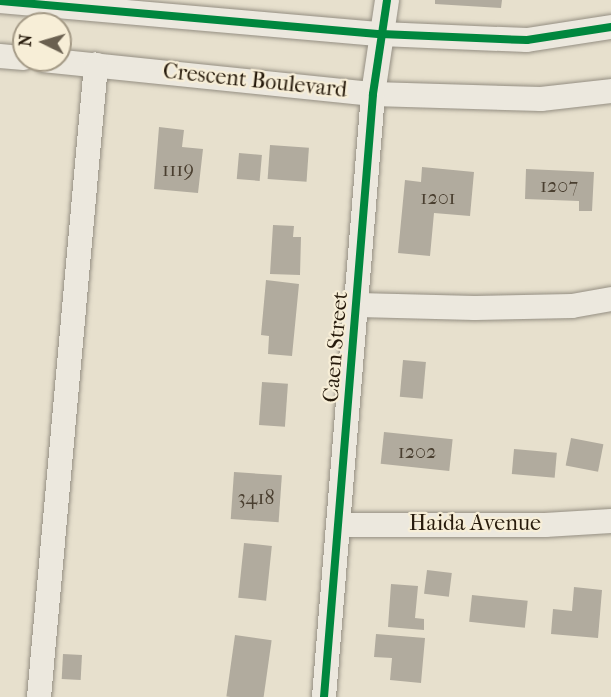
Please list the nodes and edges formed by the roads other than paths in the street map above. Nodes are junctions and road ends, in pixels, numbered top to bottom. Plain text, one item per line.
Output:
1 (387, 0) edge
2 (0, 1) edge
3 (103, 5) edge
4 (611, 27) edge
5 (381, 34) junction
6 (72, 63) edge
7 (96, 65) junction
8 (611, 91) edge
9 (373, 94) junction
10 (611, 299) edge
11 (358, 305) junction
12 (611, 521) edge
13 (339, 525) junction
14 (39, 697) edge
15 (324, 697) edge

1 - 5 street, Caen Street
2 - 3 street
3 - 5 street
4 - 5 street
5 - 9 street, Caen Street
6 - 7 street, Crescent Boulevard
7 - 9 street, Crescent Boulevard
7 - 14 street
8 - 9 street, Crescent Boulevard
9 - 11 street, Caen Street
10 - 11 street
11 - 13 street, Caen Street
12 - 13 street, Haida Avenue
13 - 15 street, Caen Street

